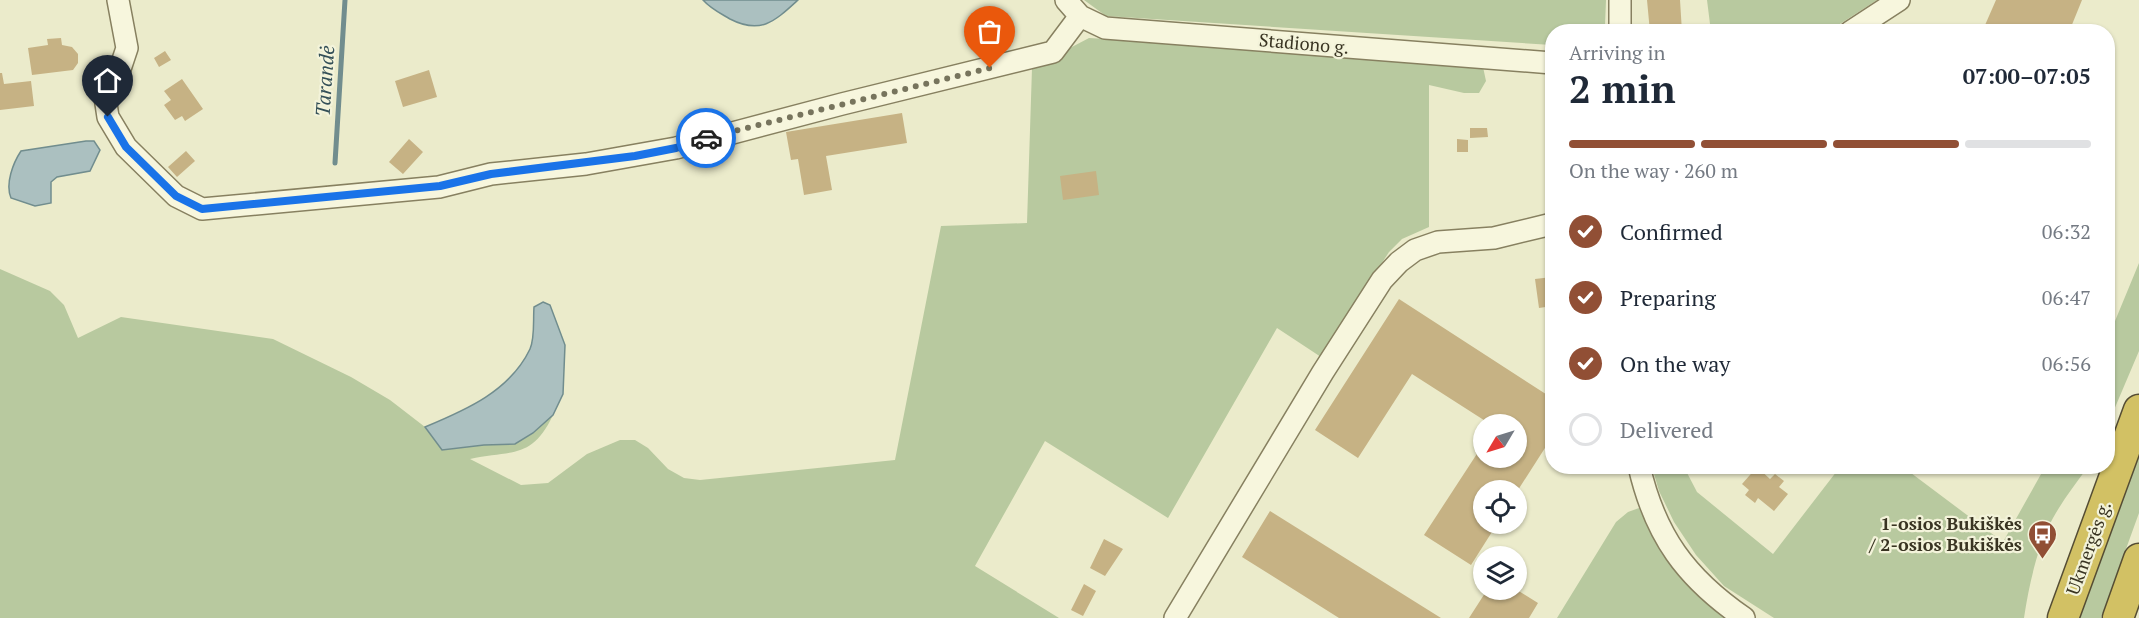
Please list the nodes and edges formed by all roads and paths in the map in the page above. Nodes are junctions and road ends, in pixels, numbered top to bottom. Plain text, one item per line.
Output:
1 (118, 0) edge
2 (1620, 0) edge
3 (1899, 0) edge
4 (1073, 8) edge
5 (1620, 24) edge
6 (1862, 24) edge
7 (1545, 62) edge
8 (1545, 226) edge
9 (2139, 410) edge
10 (1642, 474) edge
11 (2139, 559) edge
12 (1175, 618) edge
13 (1744, 618) edge
14 (2063, 618) edge
15 (2118, 618) edge

1 - 4 street
2 - 5 street
3 - 6 street
4 - 7 street, Stadiono g.
8 - 12 street
9 - 14 highway, Ukmergės g.
10 - 13 street
11 - 15 highway

